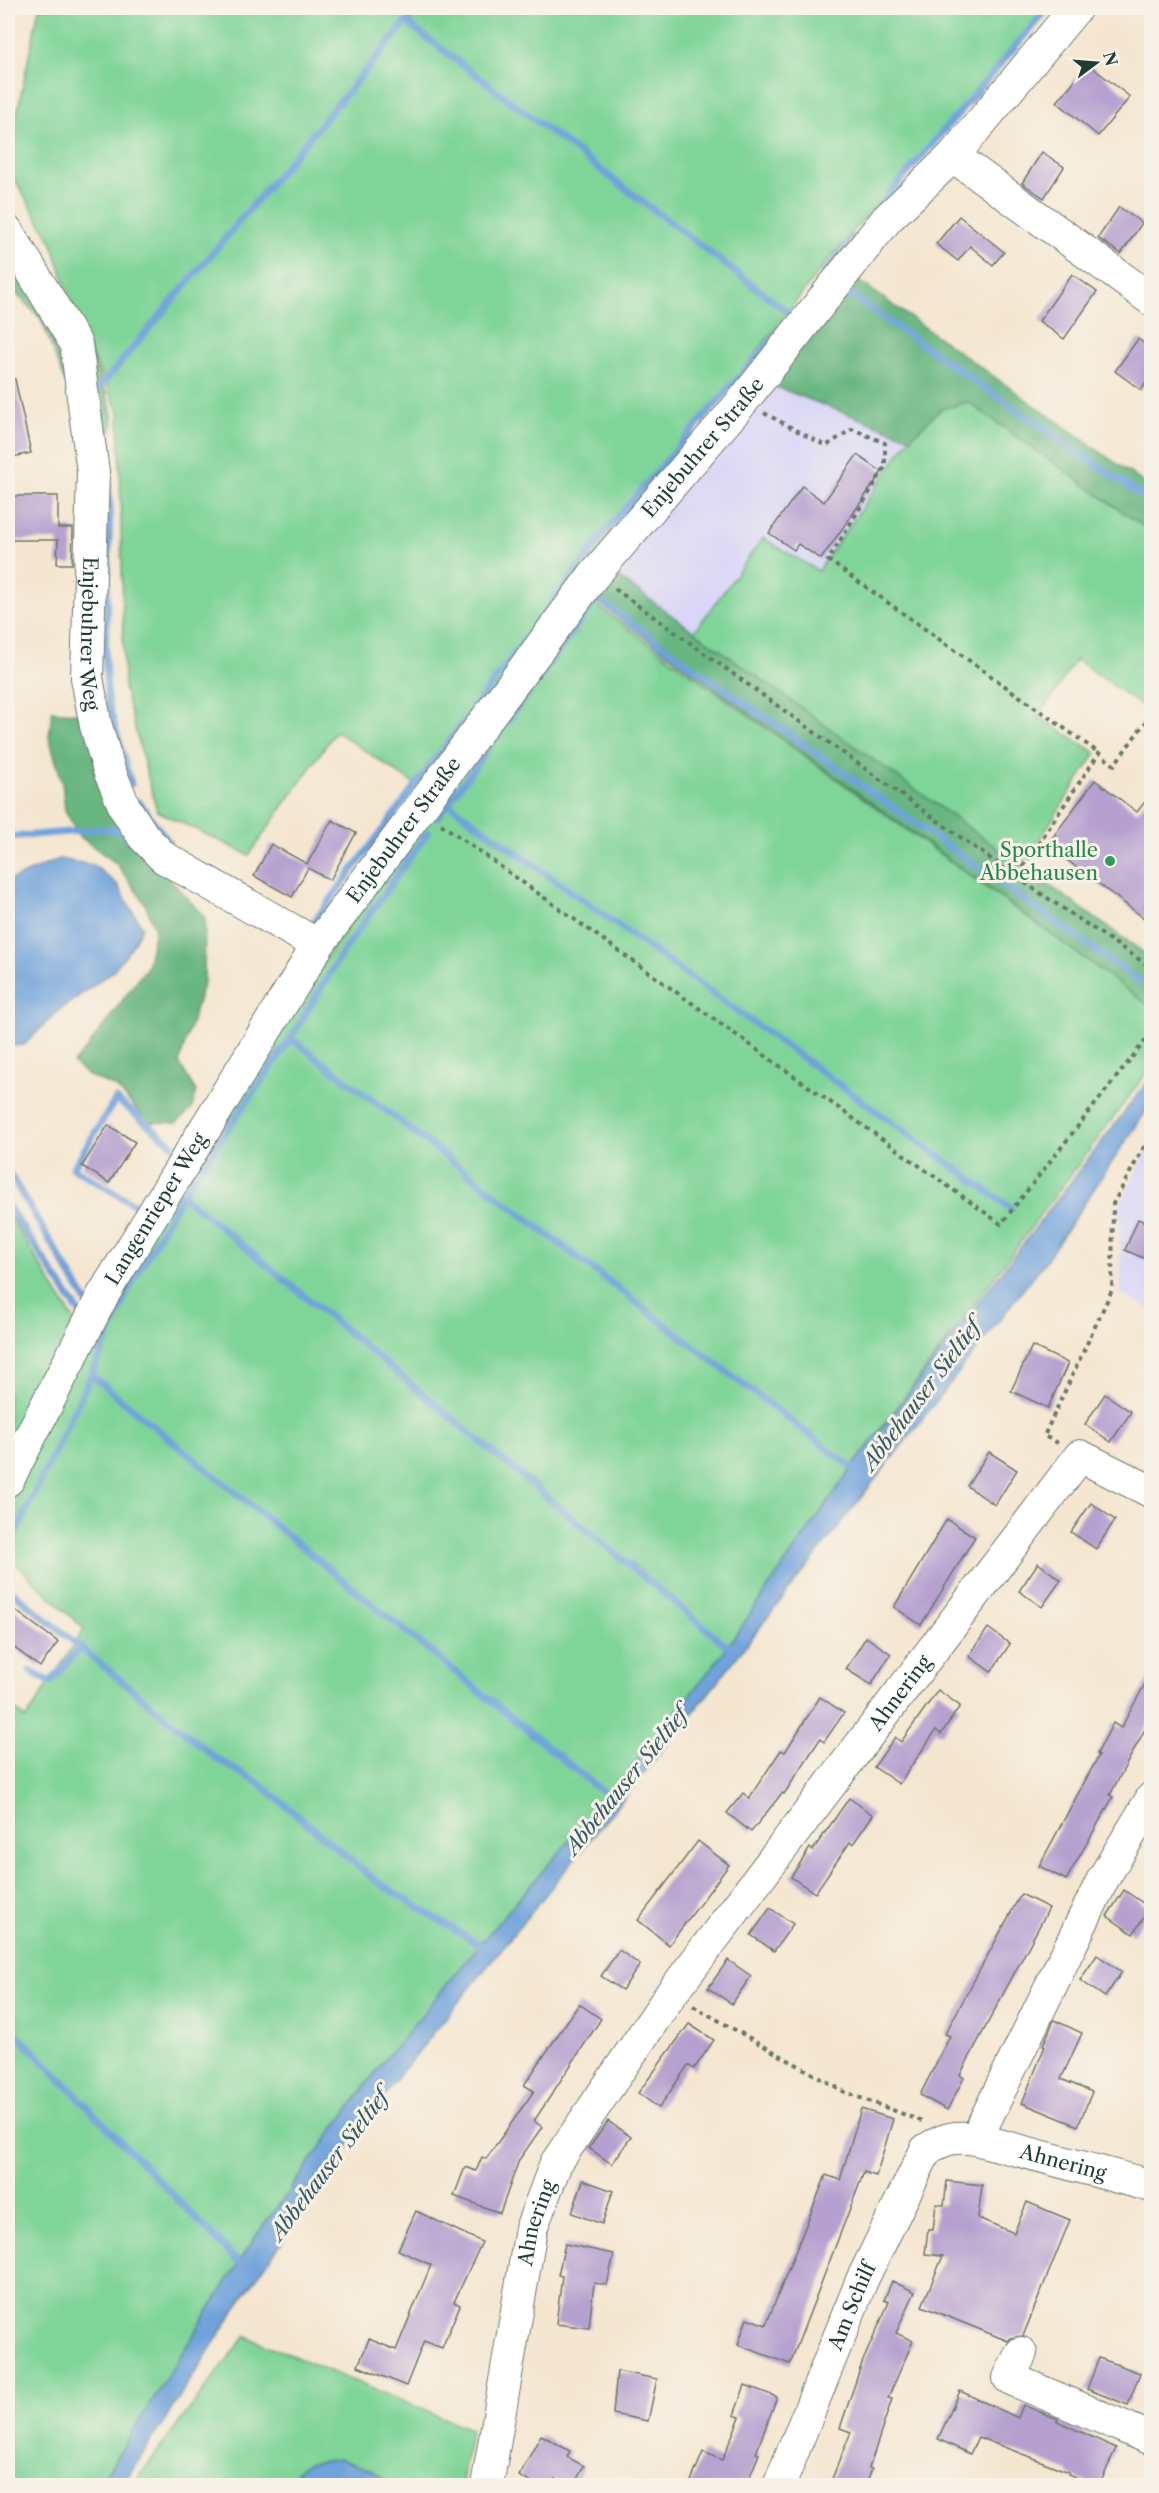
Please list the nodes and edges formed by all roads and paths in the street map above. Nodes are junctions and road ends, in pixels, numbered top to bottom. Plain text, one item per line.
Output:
1 (1077, 8) edge
2 (953, 156) junction
3 (8, 232) edge
4 (1152, 300) edge
5 (742, 402) junction
6 (614, 588) dead end
7 (1152, 713) edge
8 (1099, 753) junction
9 (418, 808) junction
10 (1016, 877) junction
11 (318, 945) junction
12 (1152, 968) edge
13 (1152, 1032) edge
14 (1152, 1132) edge
15 (1080, 1456) junction
16 (8, 1480) edge
17 (1152, 1492) edge
18 (1152, 1798) edge
19 (671, 1994) junction
20 (941, 2139) junction
21 (976, 2139) junction
22 (1152, 2186) edge
23 (1021, 2353) dead end
24 (1152, 2439) edge
25 (487, 2486) edge
26 (778, 2486) edge

1 - 2 street, Enjebuhrer Straße
2 - 4 street
2 - 5 street, Enjebuhrer Straße
3 - 11 street, Enjebuhrer Weg
5 - 8 path
5 - 9 street, Enjebuhrer Straße
6 - 10 path
7 - 8 path
8 - 10 path
9 - 11 street, Enjebuhrer Straße
9 - 13 path
10 - 12 path
11 - 16 street, Langenrieper Weg
14 - 15 path
15 - 17 street
15 - 19 street, Ahnering
18 - 21 street
19 - 20 path
19 - 25 street, Ahnering
20 - 21 street, Ahnering
20 - 26 street, Am Schilf
21 - 22 street, Ahnering
23 - 24 street

